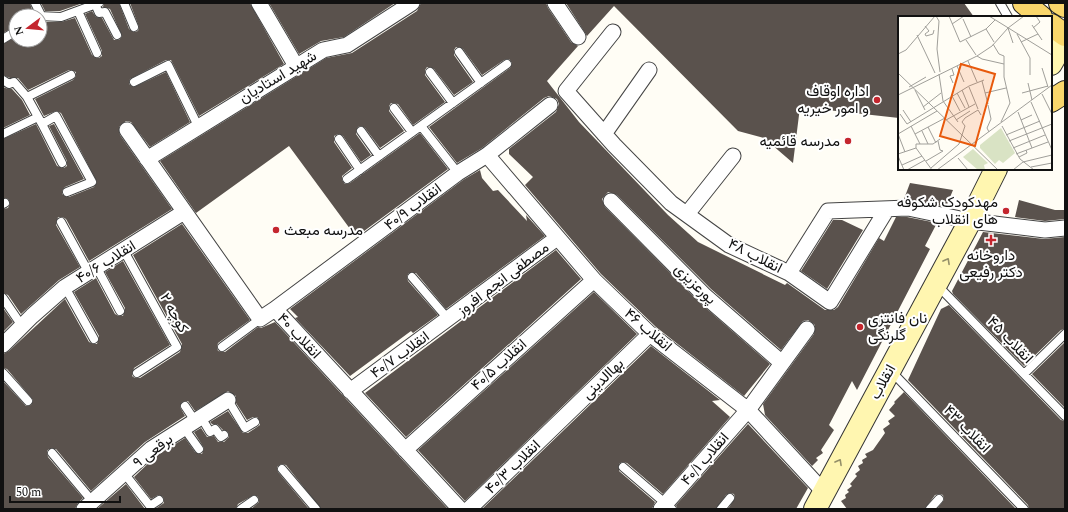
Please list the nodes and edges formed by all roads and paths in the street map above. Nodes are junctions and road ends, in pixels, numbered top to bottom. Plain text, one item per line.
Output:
1 (124, 3) edge
2 (259, 3) edge
3 (555, 3) edge
4 (1000, 3) edge
5 (1024, 3) edge
6 (1060, 3) edge
7 (97, 4) edge
8 (405, 5) edge
9 (1065, 6) edge
10 (78, 11) junction
11 (1065, 15) edge
12 (48, 16) edge
13 (1007, 16) edge
14 (1040, 16) edge
15 (1052, 26) edge
16 (134, 27) dead end
17 (613, 32) dead end
18 (1065, 35) edge
19 (117, 36) dead end
20 (578, 37) dead end
21 (1065, 38) edge
22 (459, 52) dead end
23 (97, 53) dead end
24 (1052, 62) edge
25 (507, 64) dead end
26 (296, 66) junction
27 (649, 70) dead end
28 (430, 72) dead end
29 (71, 75) dead end
30 (3, 80) edge
31 (134, 82) dead end
32 (481, 82) junction
33 (1065, 92) edge
34 (27, 97) junction
35 (1052, 100) edge
36 (453, 103) junction
37 (550, 105) dead end
38 (394, 108) dead end
39 (40, 121) junction
40 (198, 126) junction
41 (421, 126) junction
42 (127, 130) dead end
43 (361, 131) dead end
44 (412, 132) junction
45 (3, 134) edge
46 (604, 134) junction
47 (339, 139) dead end
48 (486, 155) junction
49 (379, 156) junction
50 (733, 156) dead end
51 (147, 159) junction
52 (62, 163) dead end
53 (360, 170) junction
54 (996, 170) edge
55 (458, 173) junction
56 (347, 179) dead end
57 (67, 192) dead end
58 (611, 201) dead end
59 (887, 209) junction
60 (184, 212) junction
61 (687, 214) junction
62 (970, 221) junction
63 (61, 222) dead end
64 (1065, 228) edge
65 (557, 238) junction
66 (124, 251) junction
67 (93, 270) junction
68 (789, 273) junction
69 (412, 277) dead end
70 (594, 280) junction
71 (936, 283) junction
72 (66, 287) junction
73 (3, 298) edge
74 (275, 309) junction
75 (120, 311) dead end
76 (260, 319) junction
77 (449, 320) junction
78 (27, 321) junction
79 (807, 330) dead end
80 (650, 334) junction
81 (1065, 334) edge
82 (94, 339) dead end
83 (3, 345) edge
84 (222, 346) dead end
85 (782, 363) junction
86 (890, 369) junction
87 (3, 373) edge
88 (137, 373) dead end
89 (1024, 374) junction
90 (350, 391) junction
91 (221, 400) joint
92 (28, 401) dead end
93 (185, 406) dead end
94 (748, 410) junction
95 (1065, 416) edge
96 (194, 422) junction
97 (255, 422) dead end
98 (556, 424) joint
99 (224, 435) dead end
100 (199, 449) dead end
101 (405, 450) junction
102 (52, 453) dead end
103 (624, 467) dead end
104 (282, 469) dead end
105 (124, 473) junction
106 (730, 498) dead end
107 (939, 499) dead end
108 (159, 500) dead end
109 (254, 500) dead end
110 (819, 500) edge
111 (89, 505) edge
112 (666, 507) edge
113 (241, 509) edge
114 (316, 509) edge
115 (460, 509) edge
116 (469, 509) edge
117 (721, 509) edge
118 (930, 509) edge
119 (1024, 509) edge

1 - 16 lane
2 - 26 street
3 - 20 street
4 - 13 lane
5 - 14 main road
6 - 9 main road
7 - 10 lane
7 - 19 lane
8 - 26 street, شهید استادیان
9 - 11 main road
10 - 12 lane
10 - 23 lane
15 - 18 main road
17 - 46 street, انقلاب ۴۸
21 - 24 main road
22 - 32 lane
25 - 32 lane
26 - 40 street, شهید استادیان
27 - 46 street
28 - 36 lane
29 - 34 lane
30 - 34 lane
31 - 40 lane
32 - 36 lane
33 - 35 main road
34 - 39 lane
36 - 41 lane
37 - 48 street, انقلاب ۴۰/۹
38 - 44 lane
39 - 45 lane
39 - 52 lane
39 - 57 lane
40 - 51 street, شهید استادیان
41 - 44 lane
41 - 55 lane
42 - 51 street, انقلاب ۴۰
43 - 49 lane
44 - 49 lane
46 - 61 street, انقلاب ۴۸
47 - 53 lane
48 - 55 street, انقلاب ۴۰/۹
48 - 65 street, انقلاب ۴۶
49 - 53 lane
50 - 61 street
51 - 60 street, انقلاب ۴۰
53 - 56 lane
54 - 62 main road, انقلاب
55 - 74 street, انقلاب ۴۰/۹
58 - 85 street, پورعزیزی
59 - 62 street, انقلاب ۴۸
59 - 68 street, انقلاب ۴۸
59 - 68 street
60 - 66 street, انقلاب ۴۰/۶
60 - 76 street, انقلاب ۴۰
61 - 68 street, انقلاب ۴۸
62 - 64 street, انقلاب ۴۸
71 -> 62 main road, انقلاب
63 - 67 lane
65 - 70 street, انقلاب ۴۶
65 - 77 street, مصطفی انجم افروز
66 - 67 street, انقلاب ۴۰/۶
66 - 88 lane, کوچه ۲
67 - 72 street, انقلاب ۴۰/۶
67 - 75 lane
69 - 77 lane
70 - 80 street, انقلاب ۴۶
70 - 101 street, انقلاب ۴۰/۵
71 - 86 main road, انقلاب
71 - 89 lane, انقلاب ۴۵
72 - 78 street, انقلاب ۴۰/۶
72 - 82 lane
73 - 78 lane
74 - 76 street, انقلاب ۴۰
74 - 90 street, انقلاب ۴۰
76 - 84 lane
77 - 90 street, انقلاب ۴۰/۷
78 - 83 street, انقلاب ۴۰/۶
79 - 85 street
80 - 94 street, انقلاب ۴۶
80 - 98 street, بهاالدینی
81 - 89 lane
85 - 94 street
110 -> 86 main road, انقلاب
86 - 119 lane, انقلاب ۴۳
87 - 92 lane
89 - 95 lane, انقلاب ۴۵
90 - 101 street, انقلاب ۴۰
91 - 96 street, برقعی ۹
91 - 97 lane
93 - 96 lane
94 - 110 street, انقلاب ۴۶
94 - 112 street, انقلاب ۴۰/۱
96 - 99 lane
96 - 100 lane
96 - 105 street, برقعی ۹
98 - 116 street, انقلاب ۴۰/۳
101 - 115 street, انقلاب ۴۰
102 - 111 lane
103 - 112 lane
104 - 114 lane
105 - 108 lane
105 - 111 street, برقعی ۹
106 - 117 lane
107 - 118 lane
109 - 113 lane

